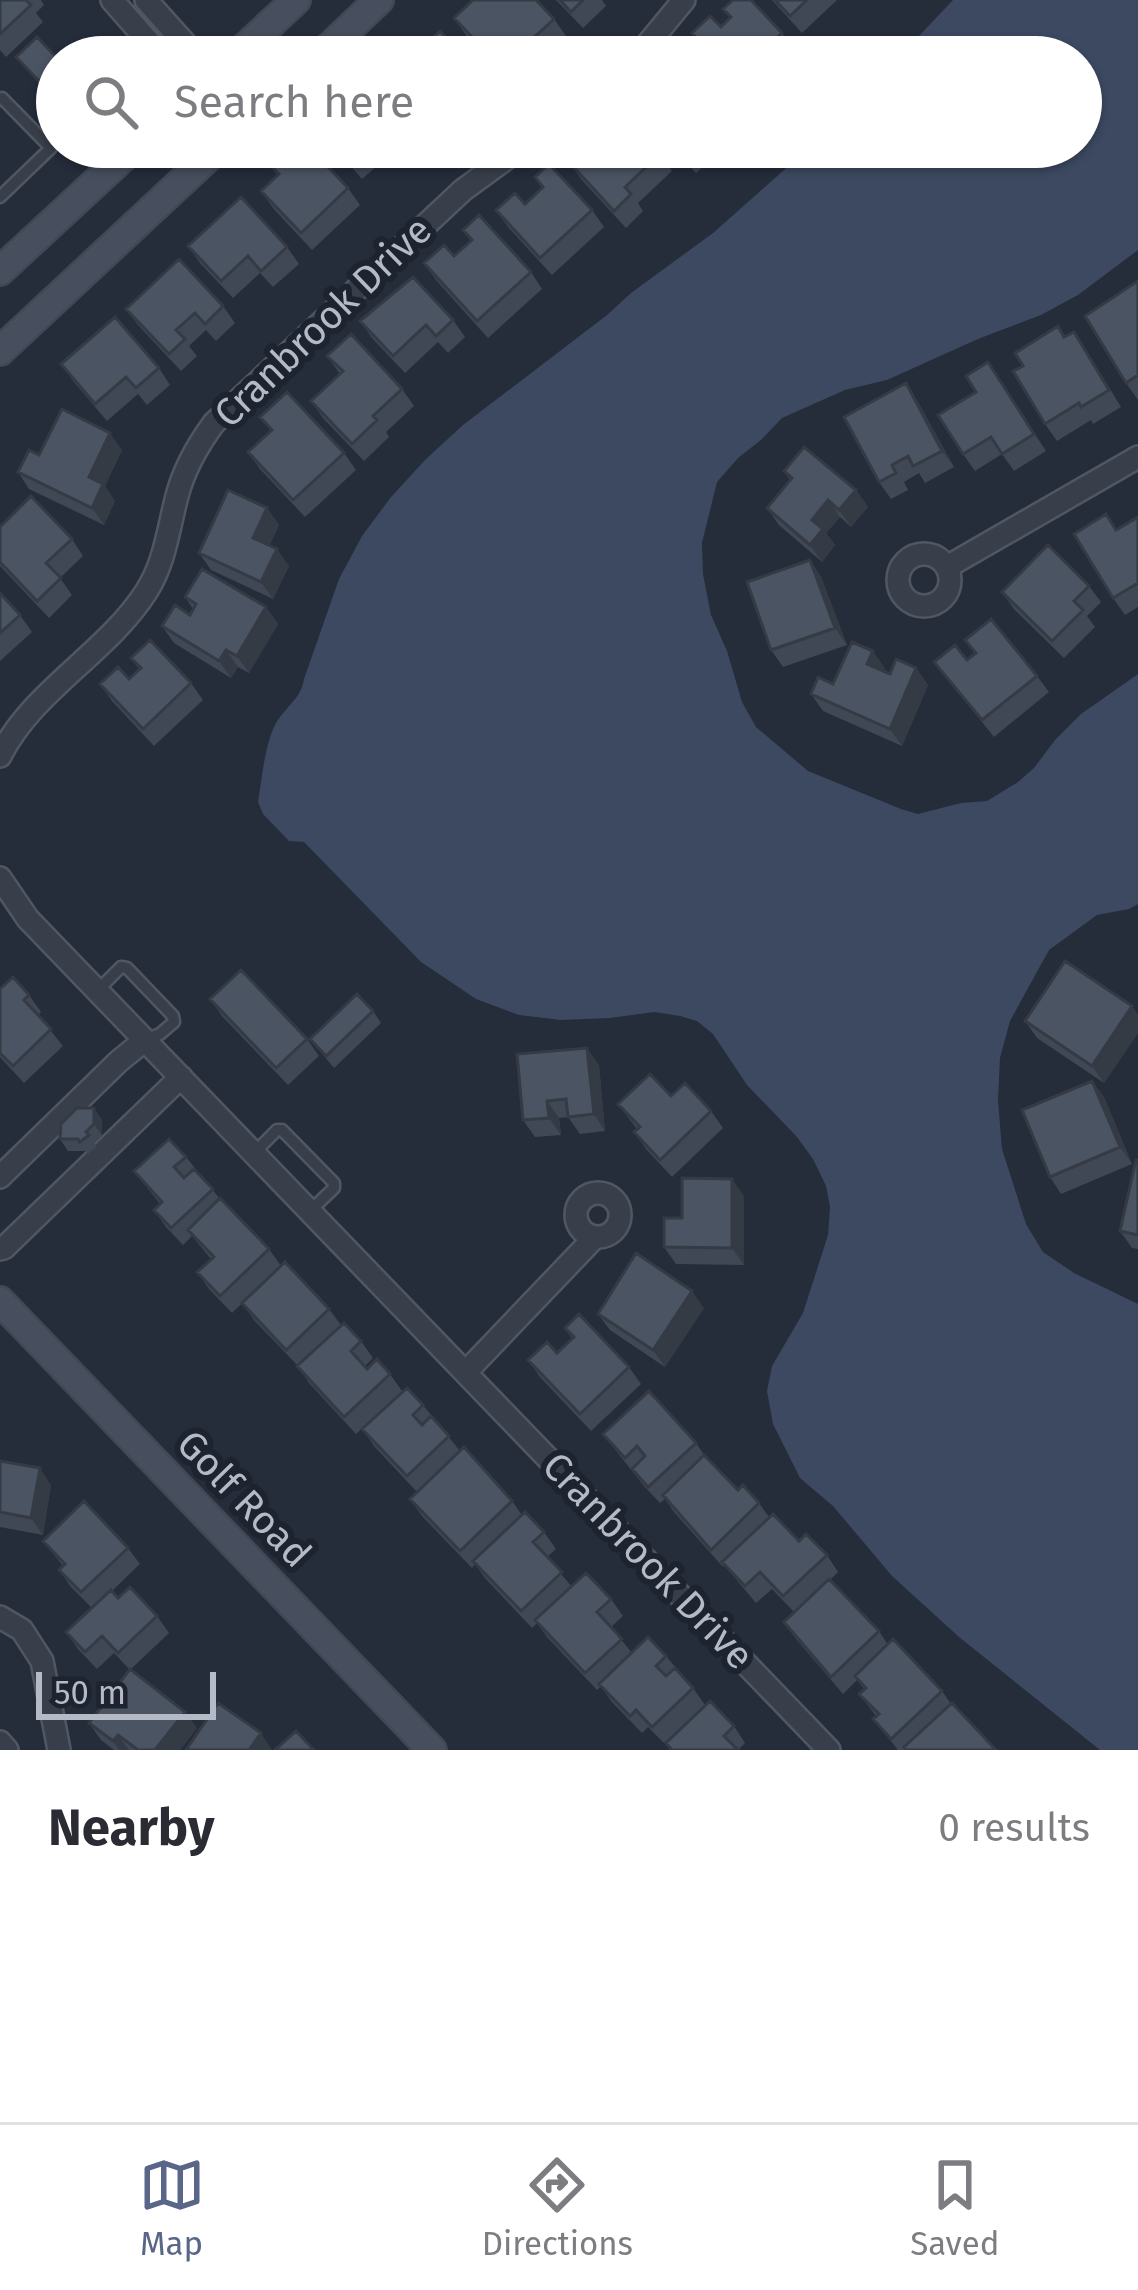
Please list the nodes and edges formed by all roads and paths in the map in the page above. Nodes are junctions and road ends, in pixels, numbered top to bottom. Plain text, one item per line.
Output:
1 (112, 0) edge
2 (146, 0) edge
3 (296, 0) edge
4 (379, 0) edge
5 (684, 0) edge
6 (144, 36) edge
7 (178, 36) edge
8 (257, 36) edge
9 (341, 36) edge
10 (654, 36) edge
11 (2, 98) edge
12 (36, 133) edge
13 (36, 162) edge
14 (111, 168) edge
15 (196, 168) edge
16 (493, 168) edge
17 (0, 197) edge
18 (0, 271) edge
19 (0, 351) edge
20 (1138, 457) edge
21 (947, 567) dead end
22 (0, 756) edge
23 (0, 878) edge
24 (98, 991) junction
25 (145, 1040) junction
26 (181, 1077) junction
27 (254, 1153) junction
28 (0, 1177) edge
29 (310, 1211) junction
30 (595, 1237) dead end
31 (0, 1249) edge
32 (0, 1301) edge
33 (466, 1372) junction
34 (0, 1617) edge
35 (0, 1742) edge
36 (8, 1750) edge
37 (59, 1750) edge
38 (432, 1750) edge
39 (830, 1750) edge

1 - 6 street
2 - 7 street
3 - 8 main road
4 - 9 main road
5 - 10 street
11 - 12 lane
13 - 17 lane
14 - 18 main road
15 - 19 main road
16 - 22 street, Cranbrook Drive
20 - 21 street
23 - 24 street, Cranbrook Drive
24 - 25 street, Cranbrook Drive
24 - 25 lane
25 - 26 street, Cranbrook Drive
25 - 28 street
26 - 27 street, Cranbrook Drive
26 - 31 street
27 - 29 street, Cranbrook Drive
27 - 29 lane
29 - 33 street, Cranbrook Drive
30 - 33 street
32 - 38 main road, Golf Road
33 - 39 street, Cranbrook Drive
34 - 37 street
35 - 36 street

